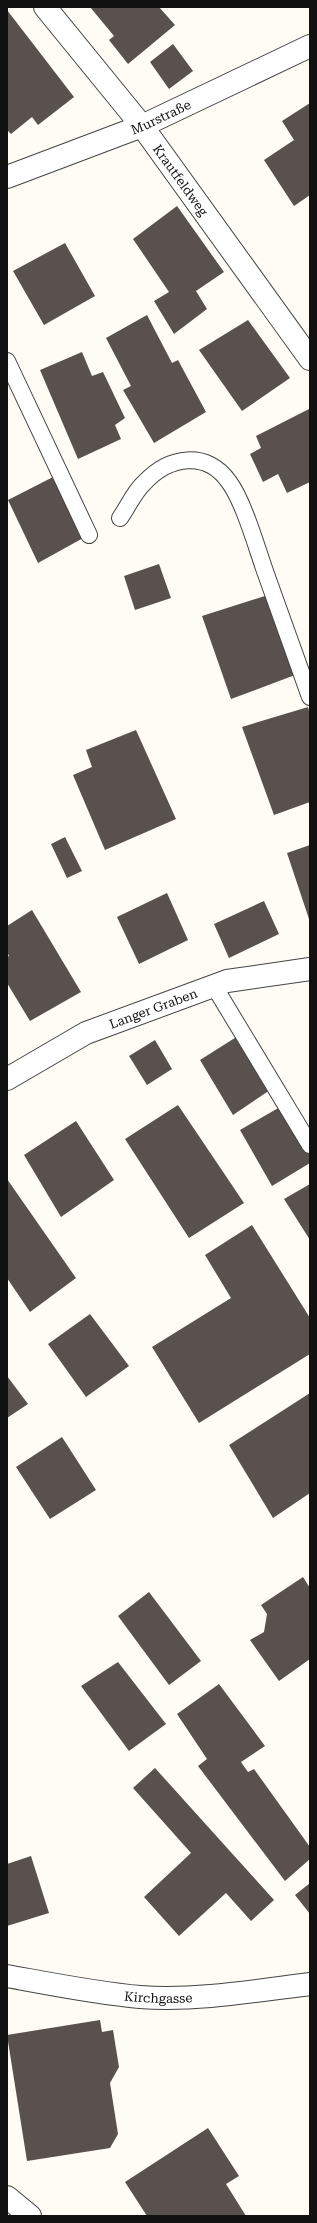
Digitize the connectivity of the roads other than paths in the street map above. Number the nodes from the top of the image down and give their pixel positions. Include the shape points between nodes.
1 (44, 7) edge
2 (310, 46) edge
3 (142, 126) junction
4 (7, 177) edge
5 (310, 359) edge
6 (7, 361) edge
7 (120, 518) dead end
8 (89, 535) dead end
9 (310, 697) edge
10 (310, 970) edge
11 (214, 986) junction
12 (7, 1079) edge
13 (310, 1145) edge
14 (7, 1976) edge
15 (310, 1984) edge
16 (7, 2197) edge
17 (30, 2216) edge

1 - 3 street, Krautfeldweg
2 - 3 street, Murstraße
3 - 4 street, Murstraße
3 - 5 street, Krautfeldweg
6 - 8 lane
7 - 9 lane via 143,483 166,467 191,459 201,460 222,473 230,483 247,521
10 - 11 street, Langer Graben via 230,980
11 - 12 street, Langer Graben via 86,1033
11 - 13 lane
14 - 15 street, Kirchgasse via 92,1992 141,1997 215,1995
16 - 17 street

